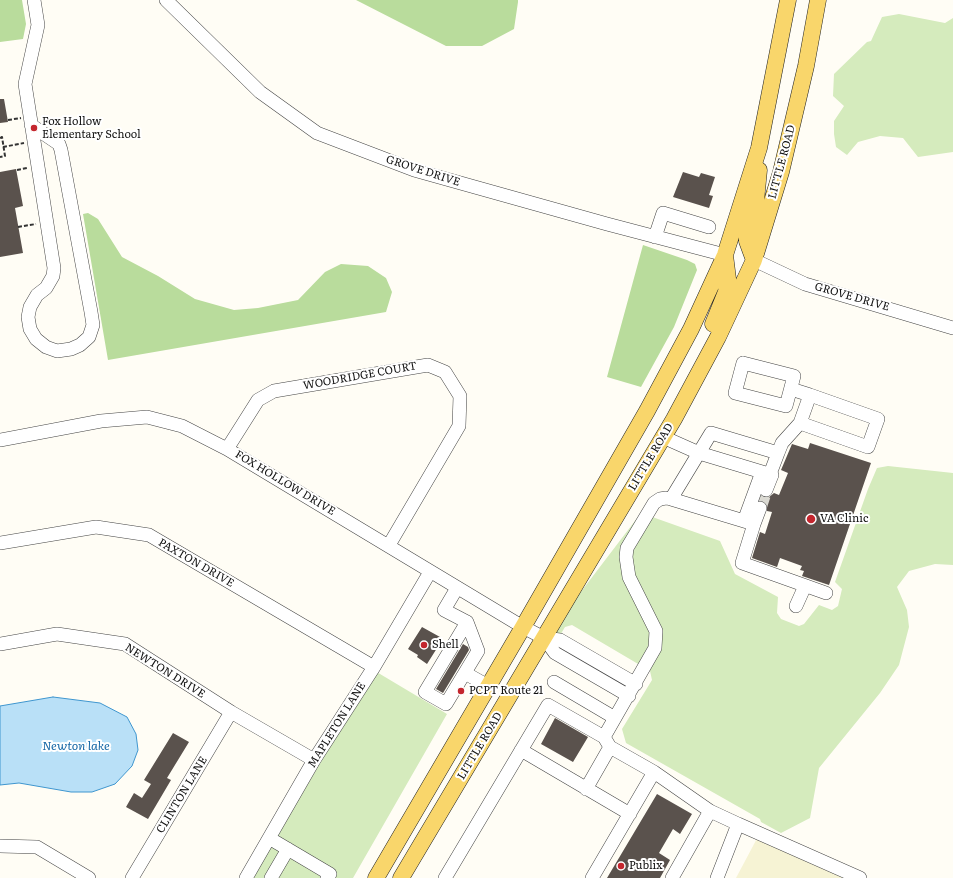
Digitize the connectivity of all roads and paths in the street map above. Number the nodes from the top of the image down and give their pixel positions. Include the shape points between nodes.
1 (34, 0) edge
2 (166, 0) edge
3 (788, 0) edge
4 (818, 0) edge
5 (8, 120) dead end
6 (26, 121) junction
7 (0, 138) edge
8 (26, 143) dead end
9 (3, 147) junction
10 (759, 148) junction
11 (0, 157) edge
12 (30, 168) dead end
13 (17, 170) dead end
14 (40, 223) dead end
15 (18, 227) dead end
16 (709, 227) dead end
17 (655, 237) junction
18 (725, 255) junction
19 (754, 260) junction
20 (953, 328) edge
21 (696, 378) junction
22 (791, 389) junction
23 (810, 395) junction
24 (800, 423) junction
25 (663, 436) junction
26 (0, 440) edge
27 (228, 449) junction
28 (699, 453) junction
29 (778, 453) junction
30 (768, 474) junction
31 (766, 490) tunnel mouth
32 (671, 499) junction
33 (760, 508) tunnel mouth
34 (749, 522) junction
35 (0, 543) edge
36 (389, 545) junction
37 (430, 572) junction
38 (805, 586) junction
39 (457, 588) junction
40 (826, 593) dead end
41 (796, 606) dead end
42 (467, 622) junction
43 (523, 627) junction
44 (544, 638) junction
45 (0, 644) edge
46 (374, 667) junction
47 (465, 673) junction
48 (554, 682) dead end
49 (488, 686) junction
50 (632, 690) junction
51 (231, 712) junction
52 (615, 718) junction
53 (607, 742) junction
54 (521, 750) junction
55 (314, 760) junction
56 (654, 772) junction
57 (586, 789) junction
58 (710, 811) junction
59 (630, 814) junction
60 (738, 824) junction
61 (269, 838) junction
62 (0, 846) edge
63 (288, 849) junction
64 (89, 878) edge
65 (132, 878) edge
66 (246, 878) edge
67 (271, 878) edge
68 (327, 878) edge
69 (376, 878) edge
70 (401, 878) edge
71 (444, 878) edge
72 (592, 878) edge
73 (672, 878) edge
74 (716, 878) edge
75 (860, 878) edge

1 - 6 street via 38,25 24,84
2 - 17 street, GROVE DRIVE via 260,92 317,133 414,170
3 - 10 main road, LITTLE ROAD
4 - 19 main road, LITTLE ROAD via 806,66 781,172
5 - 6 path
6 - 6 street via 54,268 54,276 30,307 30,329 36,339 46,347 57,351 71,349 80,346 94,325 62,150 59,144
7 - 9 path via 2,137
8 - 9 path
9 - 11 path via 5,156
10 - 18 main road, LITTLE ROAD
10 - 19 main road via 758,186 747,241
12 - 13 path
14 - 15 path
16 - 17 street via 663,213
17 - 18 street, GROVE DRIVE
18 - 21 main road via 728,279 726,292 699,357
18 - 43 main road, LITTLE ROAD via 691,329
19 - 20 street, GROVE DRIVE via 805,284
19 - 21 main road, LITTLE ROAD
21 - 25 main road, LITTLE ROAD
22 - 22 street via 794,376 743,363 735,393 786,406
22 - 23 street
23 - 24 street
23 - 24 street via 878,419 868,447
24 - 29 street via 782,443
25 - 28 street
25 - 44 main road, LITTLE ROAD
26 - 27 street, FOX HOLLOW DRIVE via 101,421 147,417 182,426
27 - 36 street, FOX HOLLOW DRIVE
27 - 36 street, WOODRIDGE COURT via 258,400 274,391 428,365 445,372 460,396 459,426
28 - 29 street via 711,433
28 - 30 street
28 - 32 street
29 - 30 street
30 - 31 street
30 - 34 street
32 - 34 street
32 - 50 street via 660,499 654,503 627,548 626,566 629,577 656,632 652,655
33 - 34 street
34 - 38 street via 742,563
35 - 46 street, PAXTON DRIVE via 96,527 149,535
36 - 37 street, FOX HOLLOW DRIVE
37 - 39 street, FOX HOLLOW DRIVE
37 - 46 street, MAPLETON LANE
38 - 40 street
38 - 41 street
39 - 42 street via 444,610
39 - 43 street, FOX HOLLOW DRIVE
42 - 47 street via 478,651
42 - 47 street via 425,692 446,704
43 - 44 street, FOX HOLLOW DRIVE
43 - 49 main road, LITTLE ROAD
44 - 50 street via 556,653
44 - 70 main road, LITTLE ROAD
45 - 51 street, NEWTON DRIVE via 57,634 125,644
46 - 55 street, MAPLETON LANE
47 - 49 street
48 - 52 street
49 - 69 main road, LITTLE ROAD
50 - 52 street
51 - 55 street, NEWTON DRIVE
51 - 65 street, CLINTON LANE
52 - 53 street
53 - 54 street via 548,705
53 - 56 street
53 - 57 street
54 - 57 street
54 - 71 street
55 - 61 street, MAPLETON LANE
56 - 58 street
56 - 59 street
57 - 59 street
58 - 60 street
58 - 73 street
59 - 72 street
60 - 74 street
60 - 75 street
61 - 63 street
61 - 66 street, MAPLETON LANE
62 - 64 street via 36,848
63 - 67 street
63 - 68 street via 330,874

